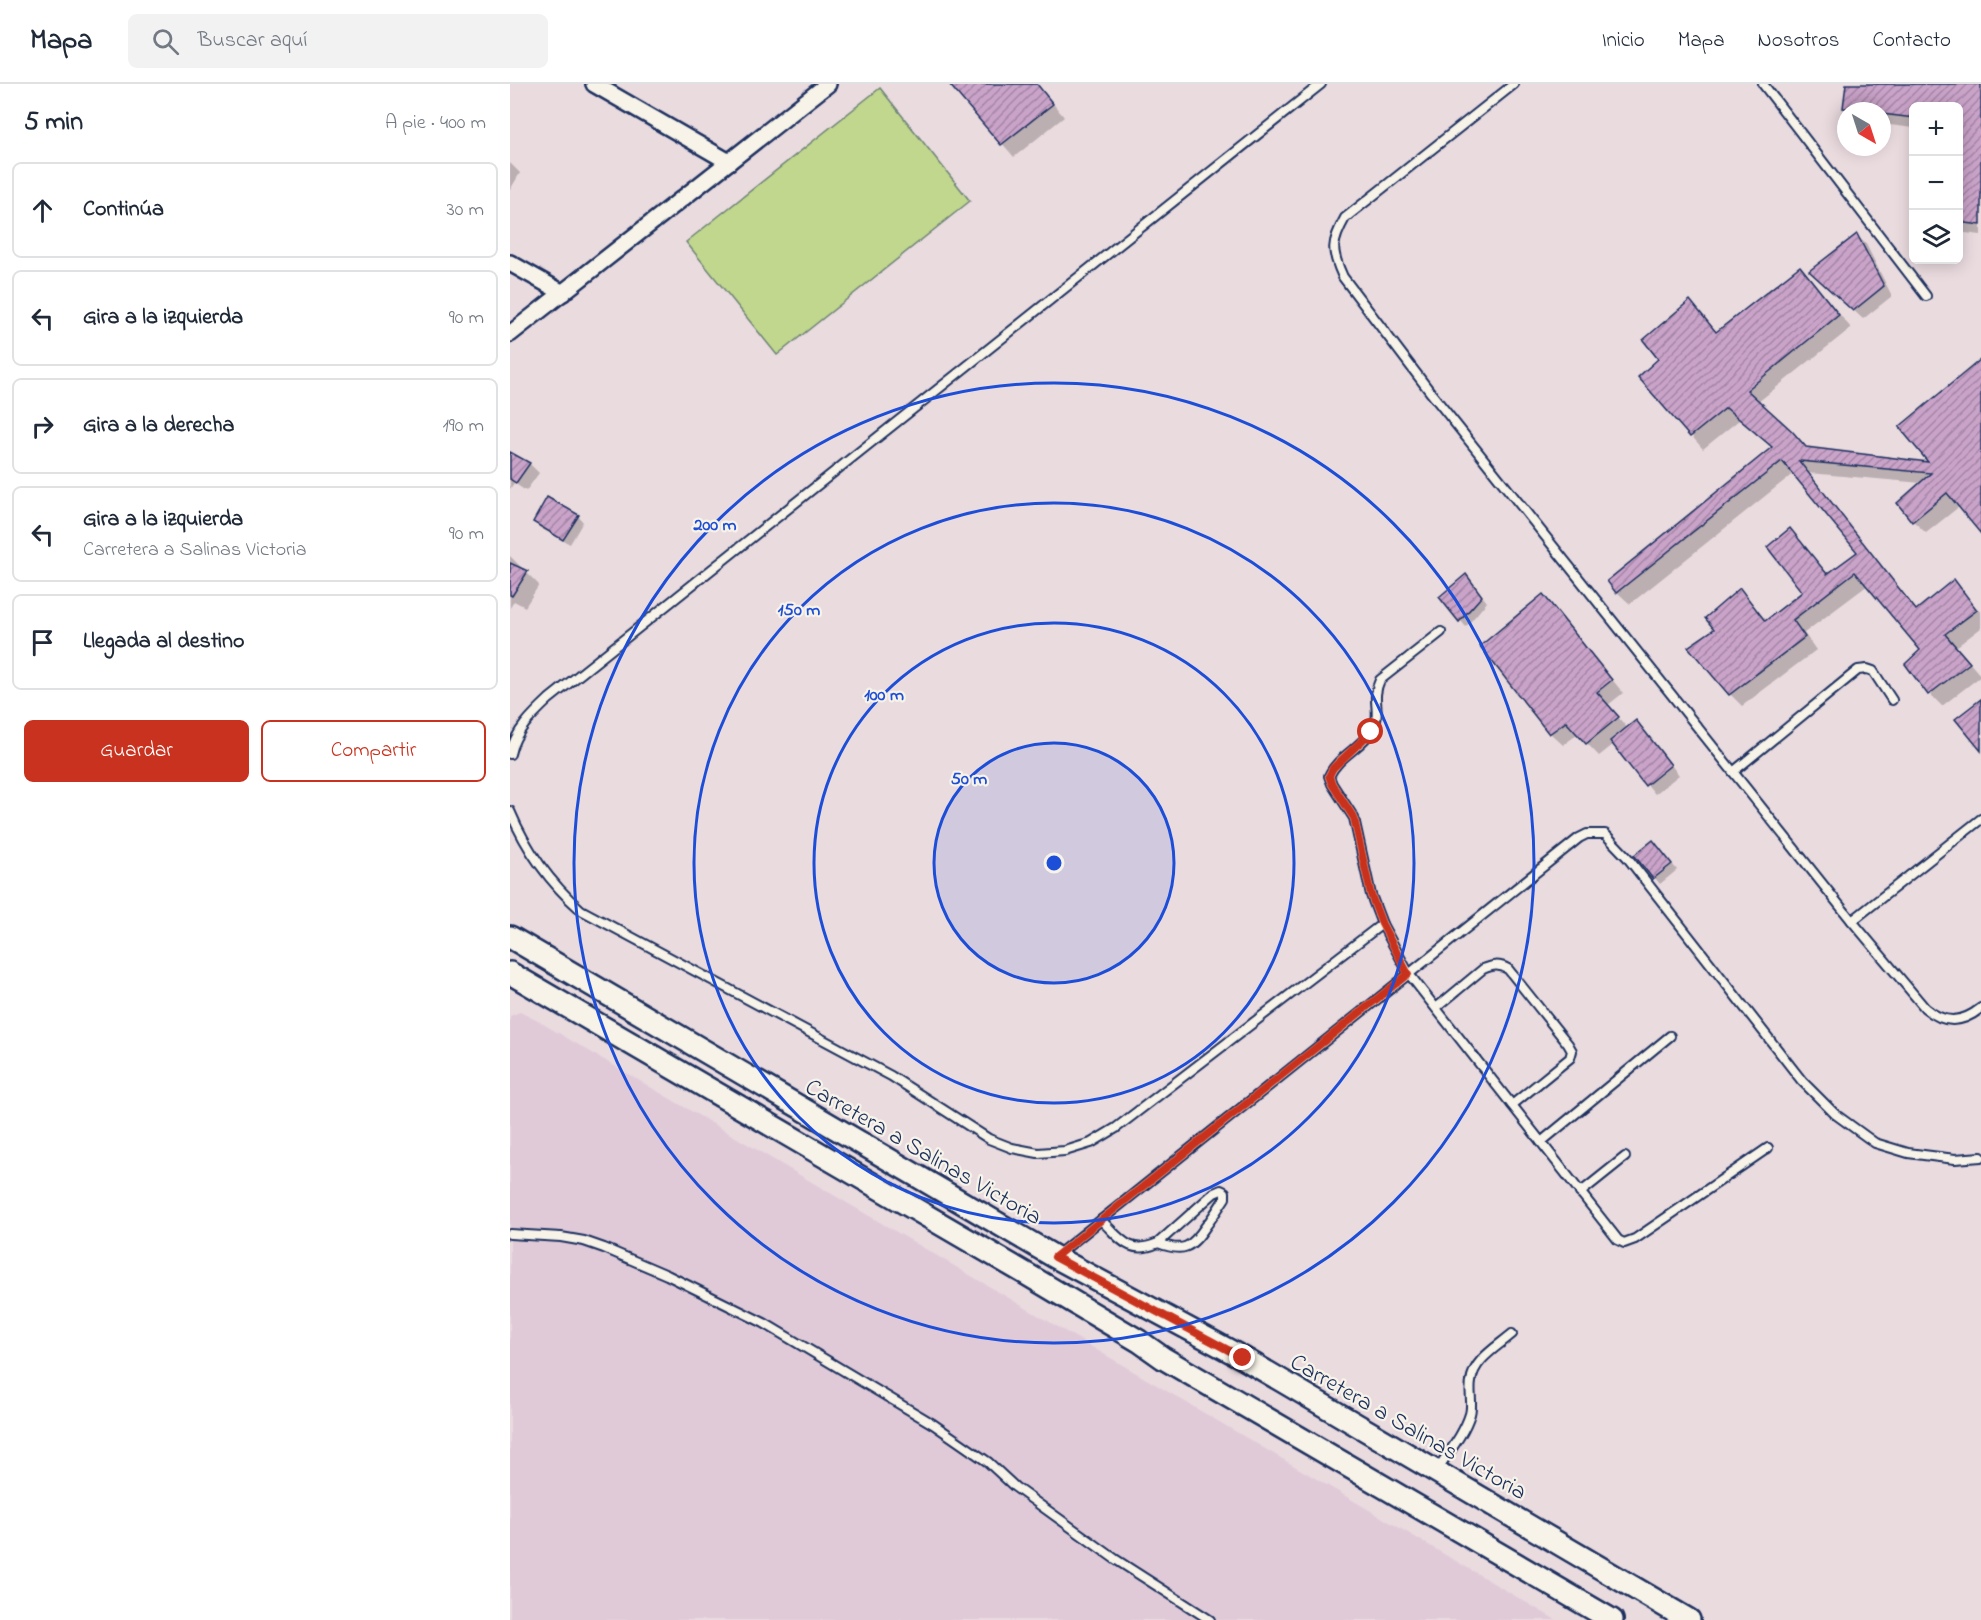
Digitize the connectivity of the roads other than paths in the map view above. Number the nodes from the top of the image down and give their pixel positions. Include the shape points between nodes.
1 (594, 84) edge
2 (828, 84) edge
3 (1321, 84) edge
4 (1514, 84) edge
5 (1763, 84) edge
6 (729, 162) junction
7 (510, 263) edge
8 (563, 293) junction
9 (1926, 296) dead end
10 (510, 334) edge
11 (1441, 632) dead end
12 (1892, 700) dead end
13 (510, 754) edge
14 (1733, 772) junction
15 (510, 811) edge
16 (1981, 819) edge
17 (1852, 921) junction
18 (1382, 924) junction
19 (510, 938) edge
20 (510, 973) edge
21 (1408, 974) junction
22 (1436, 1008) junction
23 (1981, 1008) edge
24 (1670, 1036) dead end
25 (1512, 1106) junction
26 (1541, 1142) junction
27 (1768, 1148) dead end
28 (1981, 1156) edge
29 (1625, 1157) dead end
30 (1580, 1193) junction
31 (1101, 1220) junction
32 (510, 1234) edge
33 (1158, 1243) junction
34 (1055, 1257) junction
35 (1512, 1334) dead end
36 (1436, 1471) junction
37 (1210, 1620) edge
38 (1612, 1620) edge
39 (1689, 1620) edge

1 - 6 street
2 - 6 street
3 - 13 lane via 549,699 528,719
4 - 14 lane via 1345,218 1332,246 1336,262 1343,277 1424,384
5 - 9 lane
6 - 8 street
7 - 8 street
8 - 10 street
11 - 18 lane via 1380,680 1374,691 1377,718 1371,732 1329,776 1354,818 1371,895
12 - 14 lane via 1873,670 1858,670
14 - 17 lane
15 - 18 lane via 530,852 581,910 891,1076 989,1139 1038,1153 1065,1151 1091,1143 1116,1128
16 - 17 lane
17 - 23 lane via 1935,1016 1947,1021 1962,1019
18 - 21 lane
19 - 34 main road, Carretera a Salinas Victoria
20 - 38 main road
21 - 22 lane
21 - 28 lane via 1579,838 1600,833 1627,857 1802,1081 1835,1114 1875,1143 1908,1153 1956,1159
21 - 31 lane
22 - 25 lane
22 - 25 lane via 1484,969 1502,965 1568,1044 1570,1058
24 - 26 lane
25 - 26 lane
26 - 30 lane
27 - 30 lane via 1627,1243 1618,1240
29 - 30 lane
31 - 33 lane via 1127,1245 1138,1249
31 - 34 lane
32 - 37 lane via 561,1237 604,1248 764,1323 933,1424 1115,1558
33 - 33 lane via 1214,1192 1225,1192 1225,1198 1195,1242 1181,1248
34 - 36 main road, Carretera a Salinas Victoria via 1243,1358
35 - 36 lane via 1472,1373 1471,1412
36 - 39 main road, Carretera a Salinas Victoria

